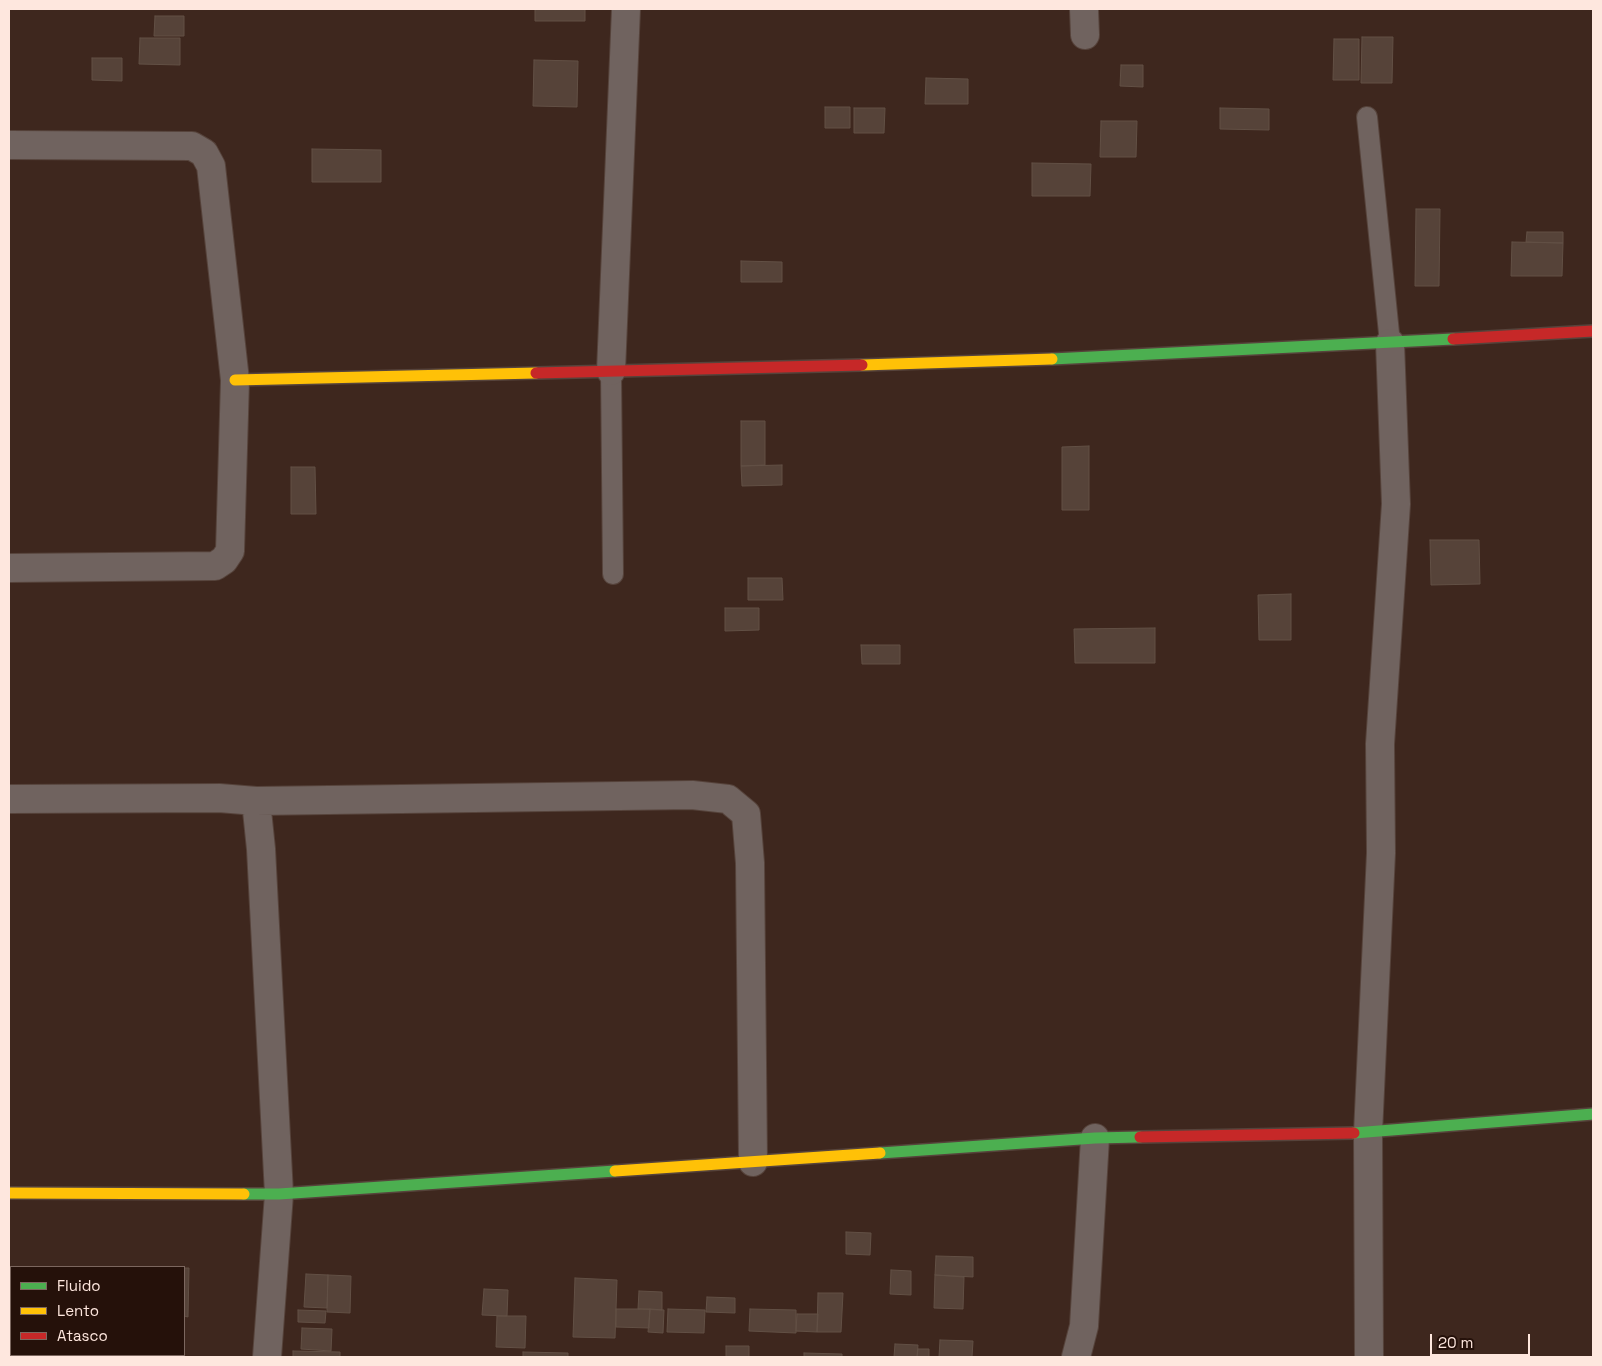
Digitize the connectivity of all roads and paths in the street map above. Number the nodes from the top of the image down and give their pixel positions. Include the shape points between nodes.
1 (626, 9) edge
2 (1367, 117) dead end
3 (9, 145) edge
4 (1593, 331) edge
5 (1390, 343) junction
6 (612, 370) junction
7 (235, 380) junction
8 (9, 568) edge
9 (613, 574) dead end
10 (9, 799) edge
11 (256, 801) junction
12 (1593, 1114) edge
13 (1368, 1133) junction
14 (1095, 1138) junction
15 (753, 1162) junction
16 (9, 1193) edge
17 (279, 1194) junction
18 (267, 1357) edge
19 (1076, 1357) edge
20 (1369, 1357) edge

1 - 6 street
2 - 5 lane
3 - 7 street via 192,146 204,154 211,166
4 - 5 street
5 - 6 street via 965,363
5 - 13 street via 1396,504 1380,744 1381,853
6 - 7 street
6 - 9 lane
7 - 8 street via 230,551 224,560 215,566
10 - 11 street via 220,798
11 - 15 street via 692,795 728,799 746,814 750,863
11 - 17 street
12 - 13 street
13 - 14 street
13 - 20 street
14 - 15 street
14 - 19 street via 1084,1326
15 - 17 street
16 - 17 street
17 - 18 street

